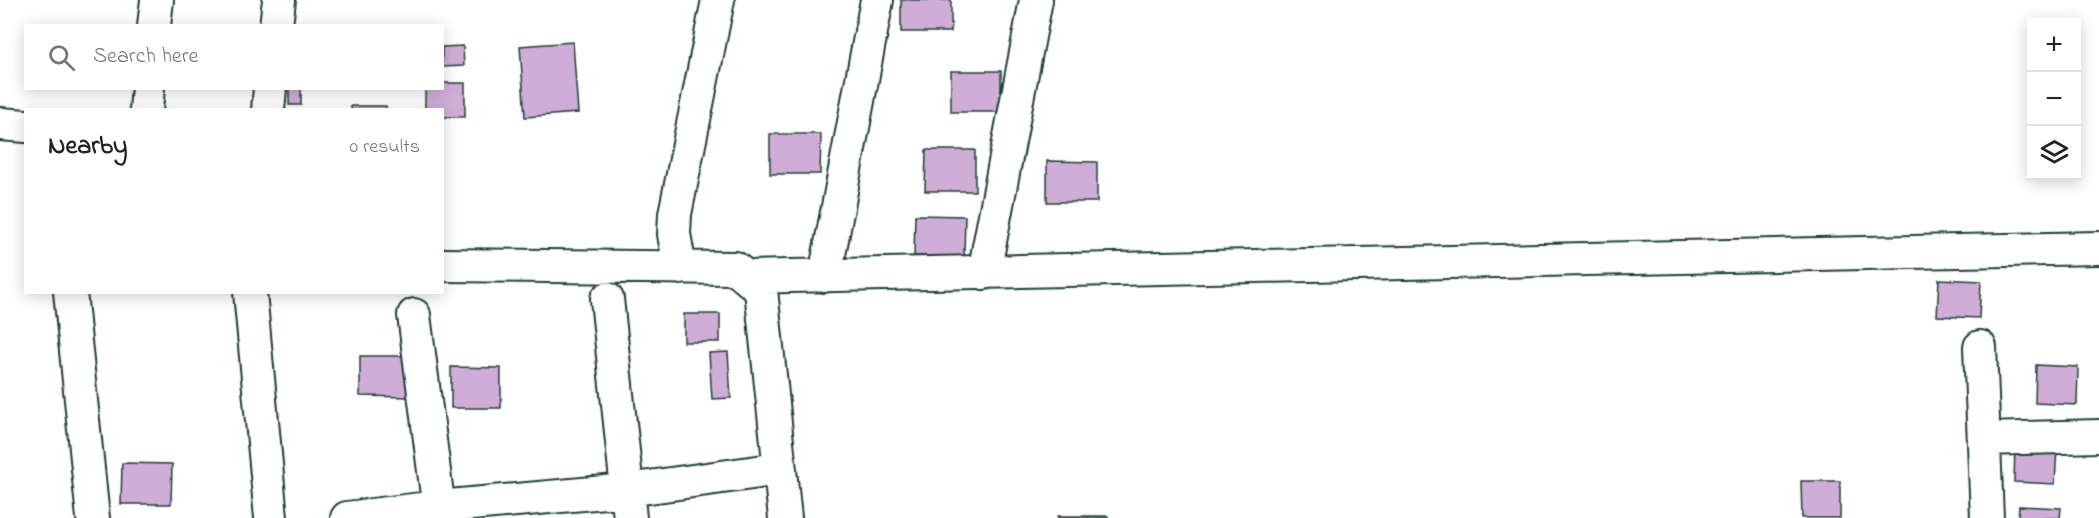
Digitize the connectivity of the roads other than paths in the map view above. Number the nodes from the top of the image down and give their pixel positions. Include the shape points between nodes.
1 (157, 0) edge
2 (279, 0) edge
3 (718, 0) edge
4 (877, 0) edge
5 (1036, 0) edge
6 (154, 24) edge
7 (276, 24) edge
8 (148, 90) edge
9 (270, 90) edge
10 (146, 108) edge
11 (268, 108) edge
12 (0, 124) edge
13 (24, 126) edge
14 (2099, 248) edge
15 (444, 266) edge
16 (680, 268) junction
17 (984, 273) junction
18 (825, 276) junction
19 (747, 278) junction
20 (70, 294) edge
21 (250, 294) edge
22 (607, 299) dead end
23 (414, 315) dead end
24 (1980, 347) dead end
25 (2099, 436) edge
26 (1984, 439) junction
27 (780, 469) junction
28 (629, 504) edge
29 (439, 512) edge
30 (93, 518) edge
31 (271, 518) edge
32 (347, 518) edge
33 (785, 518) edge
34 (1988, 518) edge

1 - 6 street
2 - 7 street
3 - 16 street via 675,214
4 - 18 street
5 - 17 street
8 - 10 street
9 - 11 street
12 - 13 street
14 - 17 street
15 - 16 street
16 - 19 street via 735,268
17 - 18 street
18 - 19 street
19 - 27 street via 761,290
20 - 30 street
21 - 31 street
22 - 28 street
23 - 29 street
24 - 26 street
25 - 26 street
26 - 34 street
27 - 28 street
27 - 33 street
28 - 29 street
29 - 32 street

